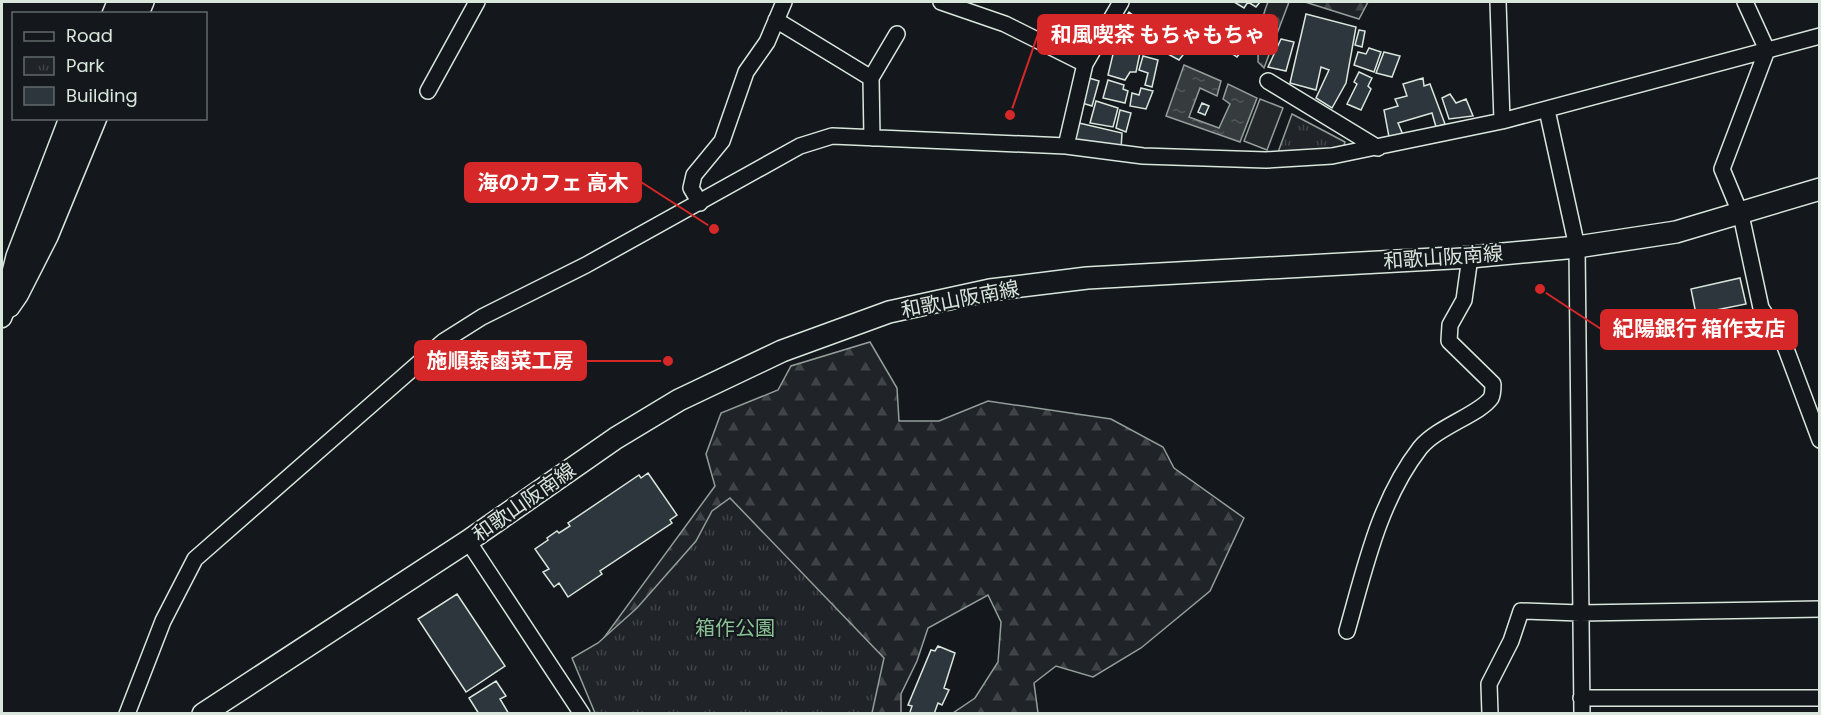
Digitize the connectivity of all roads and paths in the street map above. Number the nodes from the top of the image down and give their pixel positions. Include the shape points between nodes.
1 (477, 2) edge
2 (784, 2) edge
3 (942, 2) edge
4 (1121, 2) edge
5 (1498, 2) edge
6 (1745, 2) edge
7 (776, 20) junction
8 (897, 34) dead end
9 (1820, 36) edge
10 (1767, 51) junction
11 (1085, 64) junction
12 (871, 78) junction
13 (1268, 81) dead end
14 (428, 92) dead end
15 (1547, 110) junction
16 (65, 120) edge
17 (82, 120) edge
18 (98, 120) edge
19 (1502, 121) junction
20 (872, 138) junction
21 (1066, 146) junction
22 (1378, 148) junction
23 (1820, 189) edge
24 (700, 203) junction
25 (1741, 214) junction
26 (1577, 247) junction
27 (1470, 257) junction
28 (2, 304) edge
29 (2, 319) edge
30 (1820, 440) edge
31 (468, 541) junction
32 (1820, 609) edge
33 (1580, 613) junction
34 (1347, 631) dead end
35 (1581, 698) junction
36 (1820, 698) edge
37 (127, 714) edge
38 (203, 714) edge
39 (582, 714) edge
40 (1490, 714) edge
41 (1582, 714) edge

1 - 14 street
2 - 7 street
3 - 11 street via 1005,24
4 - 11 street
5 - 19 street
6 - 10 street
7 - 12 street
7 - 24 street via 767,42 746,72 722,141 694,175 691,188
8 - 12 street
9 - 10 street
10 - 15 street
10 - 25 street via 1722,169
11 - 21 street
12 - 20 street
13 - 22 street
15 - 19 street
15 - 26 street
16 - 28 street via 14,256
17 - 29 street
18 - 29 street via 50,237 20,296
19 - 22 street
20 - 21 street
20 - 24 street via 832,136 800,146
21 - 22 street via 1143,156 1266,160 1332,156
23 - 25 main road, 和歌山阪南線
24 - 37 street via 482,317 444,341 236,521 195,559 164,621
25 - 26 main road, 和歌山阪南線 via 1676,232
25 - 30 street via 1761,308 1783,341
26 - 27 main road, 和歌山阪南線
26 - 33 street
27 - 31 main road, 和歌山阪南線 via 1087,278 990,290 889,312 782,351 679,400 616,438
27 - 34 street via 1464,300 1450,325 1449,341 1493,384 1492,397 1440,430 1422,445 1404,469 1374,535
31 - 38 main road, 和歌山阪南線
31 - 39 street
32 - 33 street
33 - 35 street
33 - 40 street via 1521,611 1489,684
35 - 36 street
35 - 41 street

